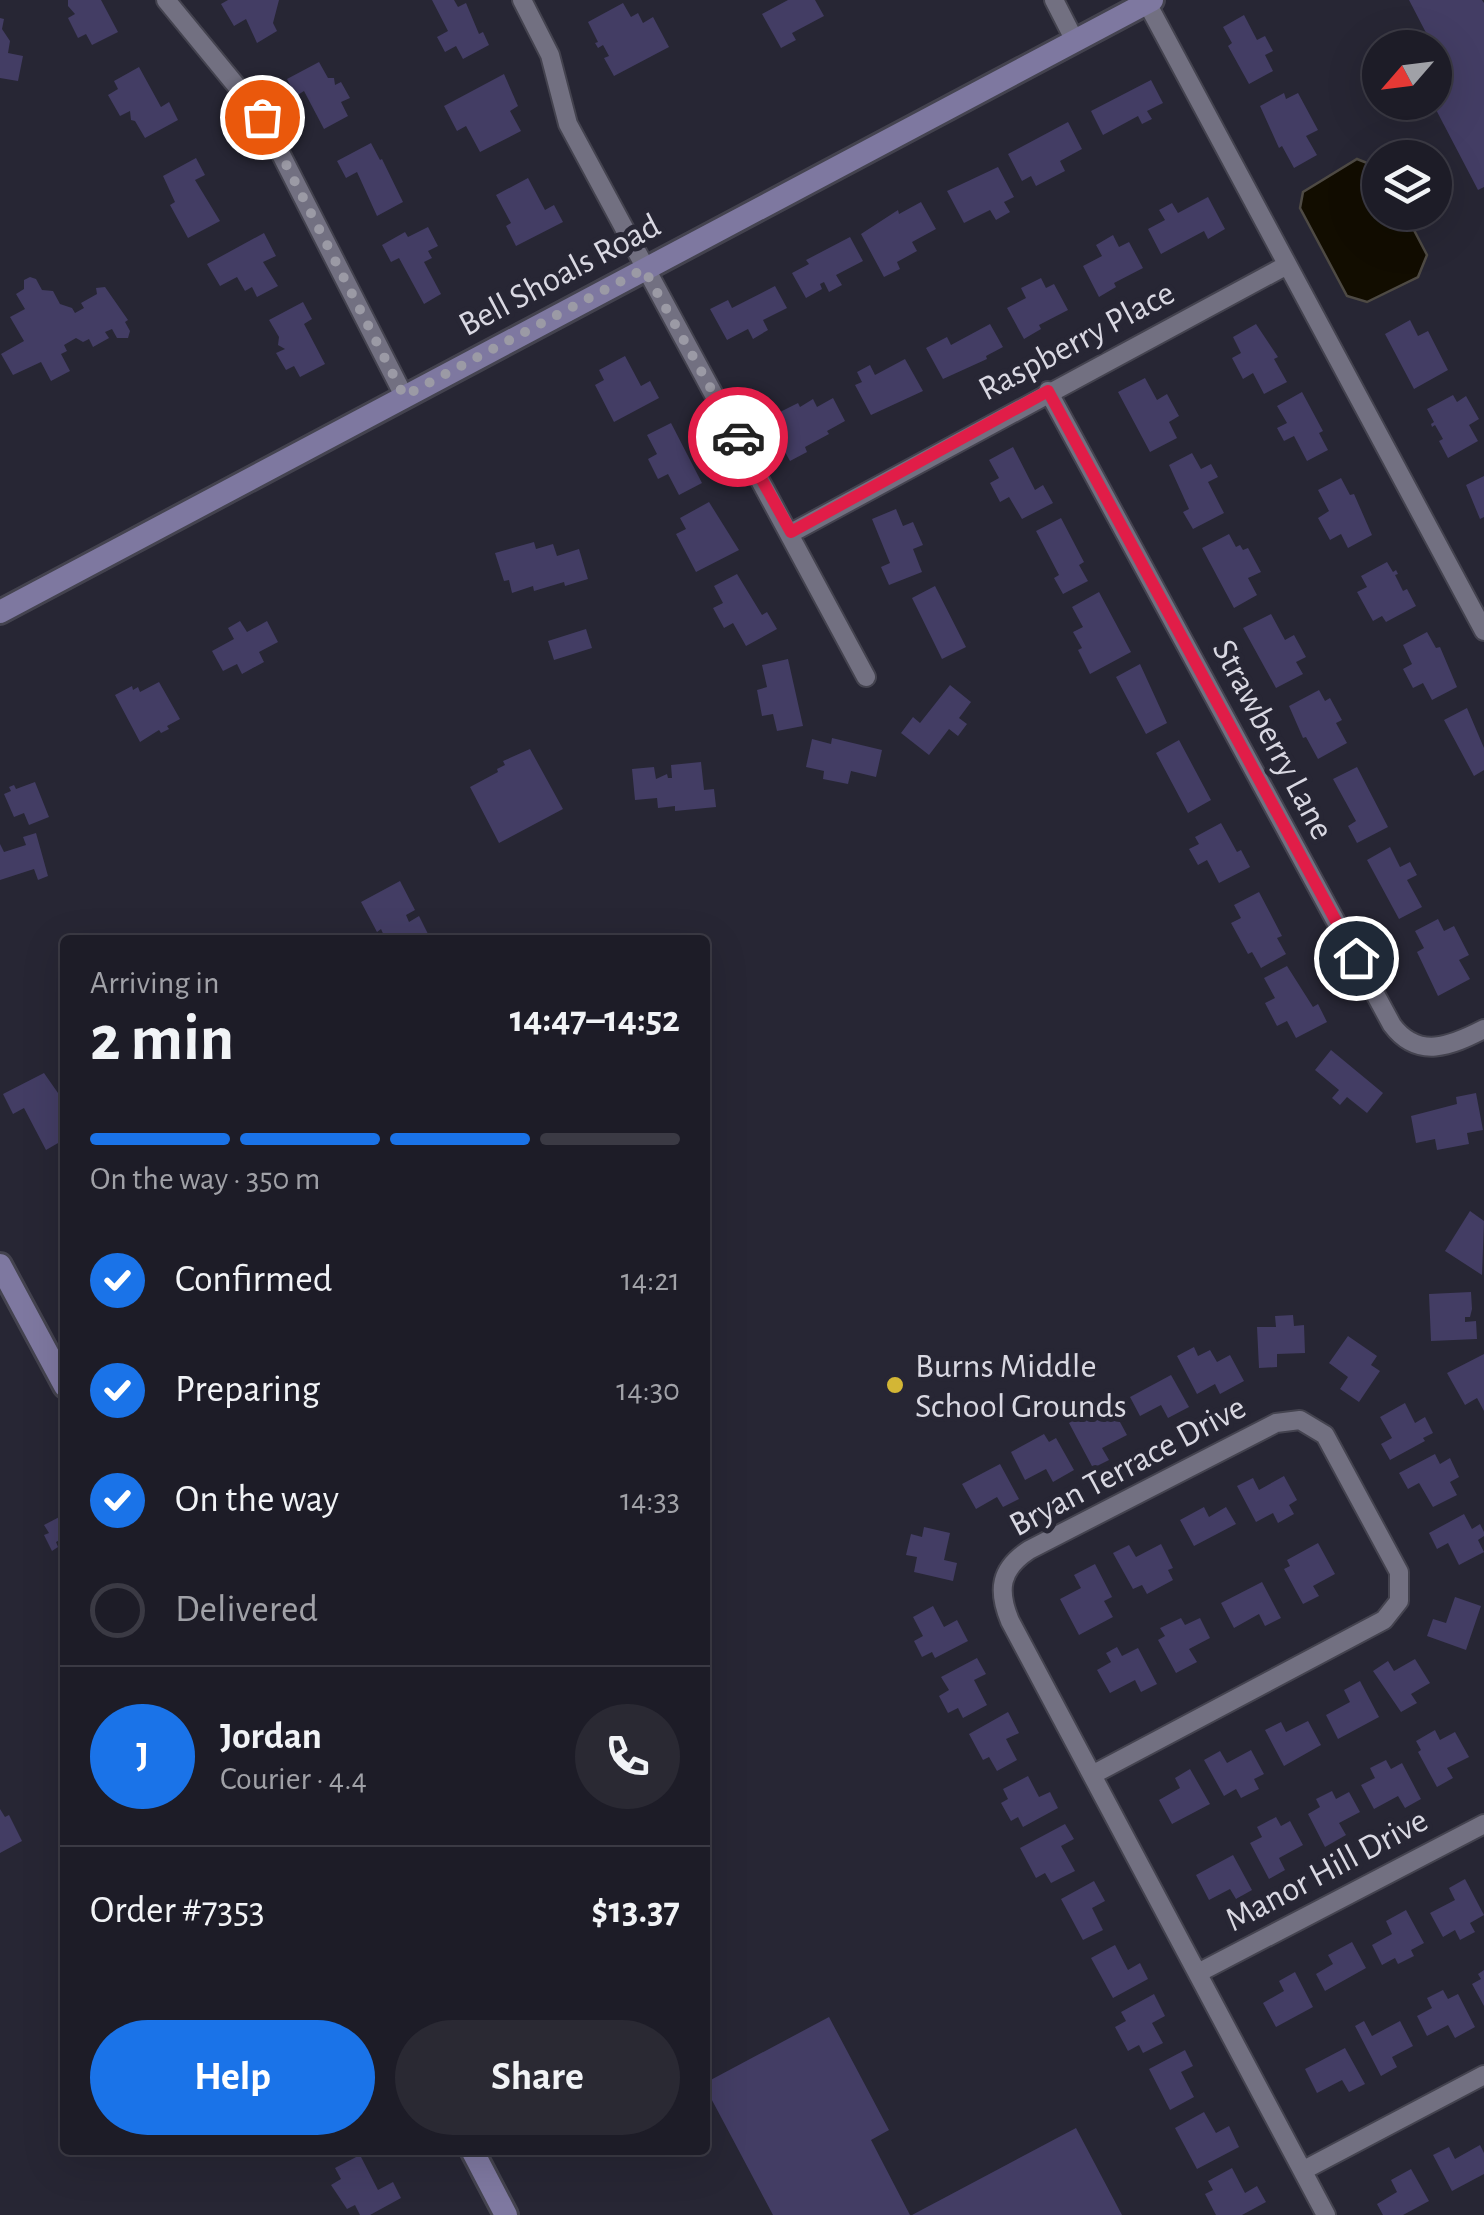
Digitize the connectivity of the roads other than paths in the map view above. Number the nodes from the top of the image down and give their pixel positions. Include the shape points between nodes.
1 (166, 0) edge
2 (522, 0) edge
3 (1054, 0) edge
4 (1150, 1) edge
5 (1075, 41) junction
6 (1287, 264) junction
7 (644, 269) junction
8 (1048, 391) junction
9 (404, 396) junction
10 (791, 532) junction
11 (0, 612) edge
12 (1484, 631) edge
13 (866, 677) dead end
14 (1484, 1028) edge
15 (0, 1266) edge
16 (60, 1377) edge
17 (1092, 1774) junction
18 (1484, 1824) edge
19 (1198, 1973) junction
20 (1484, 2075) edge
21 (475, 2155) edge
22 (1304, 2170) junction
23 (506, 2215) edge
24 (1326, 2215) edge

1 - 9 street via 262,117
2 - 7 street via 550,55 568,124
3 - 5 street
4 - 5 main road, Bell Shoals Road
4 - 6 street
5 - 7 main road, Bell Shoals Road
6 - 8 street, Raspberry Place
6 - 12 street
7 - 9 main road, Bell Shoals Road
7 - 10 street
8 - 10 street, Raspberry Place
8 - 14 street, Strawberry Lane via 1392,1025 1407,1042 1428,1049
9 - 11 main road, Bell Shoals Road
10 - 13 street
15 - 16 main road
17 - 17 street, Bryan Terrace Drive via 1010,1621 1001,1593 1007,1569 1029,1550 1276,1423 1300,1420 1325,1434 1399,1572 1399,1601 1384,1620
17 - 19 street, Bryan Terrace Drive
18 - 19 street, Manor Hill Drive
19 - 22 street, Bryan Terrace Drive
20 - 22 street
21 - 23 main road
22 - 24 street, Bryan Terrace Drive

